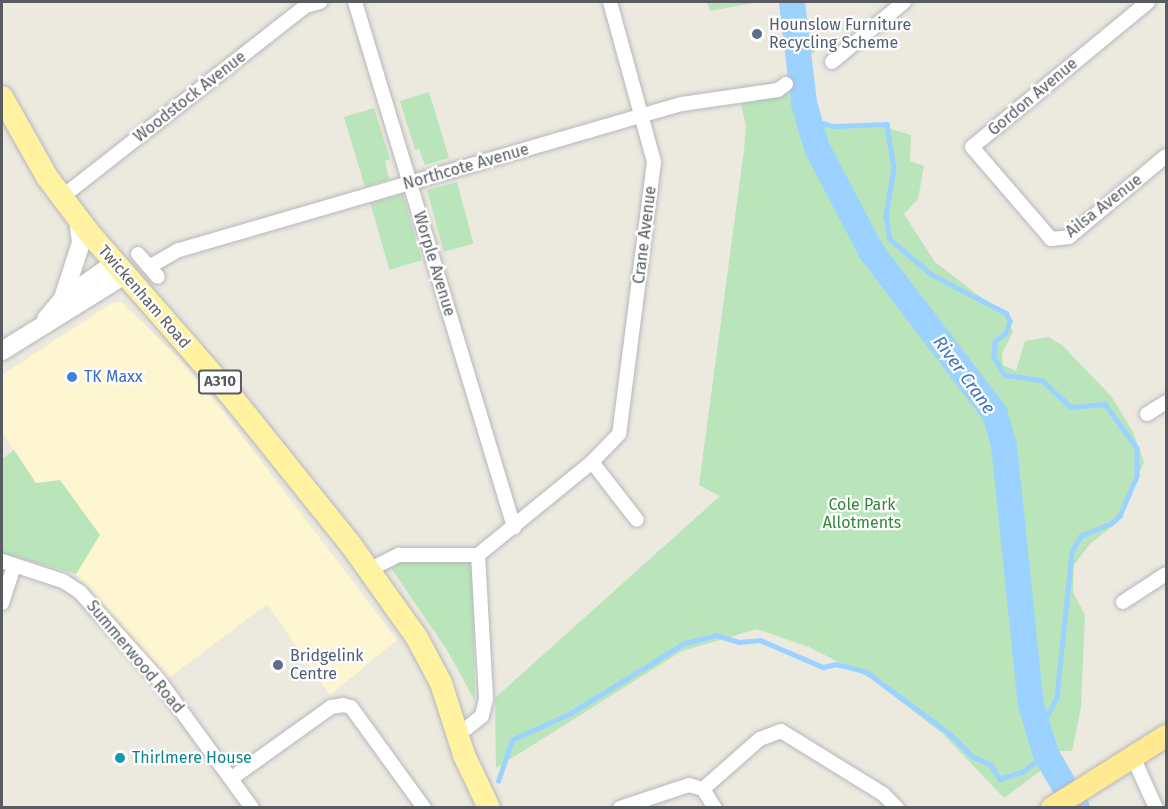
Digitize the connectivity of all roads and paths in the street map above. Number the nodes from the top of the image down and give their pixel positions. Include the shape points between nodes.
1 (320, 2) edge
2 (355, 2) edge
3 (610, 2) edge
4 (904, 2) edge
5 (1148, 2) edge
6 (832, 62) dead end
7 (786, 84) dead end
8 (2, 97) edge
9 (643, 115) junction
10 (1167, 156) edge
11 (409, 183) junction
12 (62, 197) junction
13 (1017, 201) joint
14 (78, 218) junction
15 (138, 254) dead end
16 (118, 270) junction
17 (62, 300) junction
18 (43, 322) junction
19 (2, 351) edge
20 (1167, 402) edge
21 (1147, 414) dead end
22 (592, 462) junction
23 (637, 520) dead end
24 (514, 527) junction
25 (478, 555) junction
26 (8, 564) edge
27 (369, 570) junction
28 (1167, 574) edge
29 (1123, 602) dead end
30 (2, 603) edge
31 (441, 683) junction
32 (467, 728) junction
33 (1167, 736) edge
34 (1133, 757) junction
35 (232, 778) junction
36 (703, 789) junction
37 (1057, 805) edge
38 (252, 807) edge
39 (424, 807) edge
40 (489, 807) edge
41 (494, 807) edge
42 (620, 807) edge
43 (715, 807) edge
44 (897, 807) edge
45 (1156, 807) edge

1 - 12 street, Woodstock Avenue via 306,6
2 - 11 street, Worple Avenue
3 - 9 street, Crane Avenue
4 - 6 street
5 - 13 street, Gordon Avenue via 972,147
7 - 9 street, Northcote Avenue via 778,90 682,104
8 - 12 main road, Twickenham Road / A310
9 - 11 street, Northcote Avenue
9 - 22 street, Crane Avenue via 654,162 619,434
10 - 13 street, Ailsa Avenue via 1069,237 1050,239
11 - 15 street, Northcote Avenue via 179,250 154,272
11 - 24 street, Worple Avenue
12 - 14 main road, Twickenham Road / A310
14 - 16 main road, Twickenham Road / A310
14 - 17 street via 81,243
16 - 17 street
16 - 18 street via 77,307
16 - 27 main road, Twickenham Road / A310 via 232,397
17 - 18 street
18 - 19 street
20 - 21 street
22 - 23 street
22 - 24 street, Crane Avenue
24 - 25 street, Crane Avenue
25 - 27 street via 407,554 391,557
25 - 32 street via 486,698 482,716
26 - 30 street, Summerwood Road
26 - 35 street, Summerwood Road via 63,581 80,592 158,679
27 - 31 main road, Twickenham Road / A310 via 417,638
28 - 29 street
31 - 32 main road, Twickenham Road / A310 via 453,695
31 - 40 main road, Twickenham Road / A310 via 464,755
32 - 41 main road, Twickenham Road / A310
33 - 34 highway
34 - 37 highway
34 - 45 street
35 - 38 street, Summerwood Road
35 - 39 street via 331,707 343,705 351,707
36 - 42 street via 676,787
36 - 43 street
36 - 44 street via 760,739 781,731

